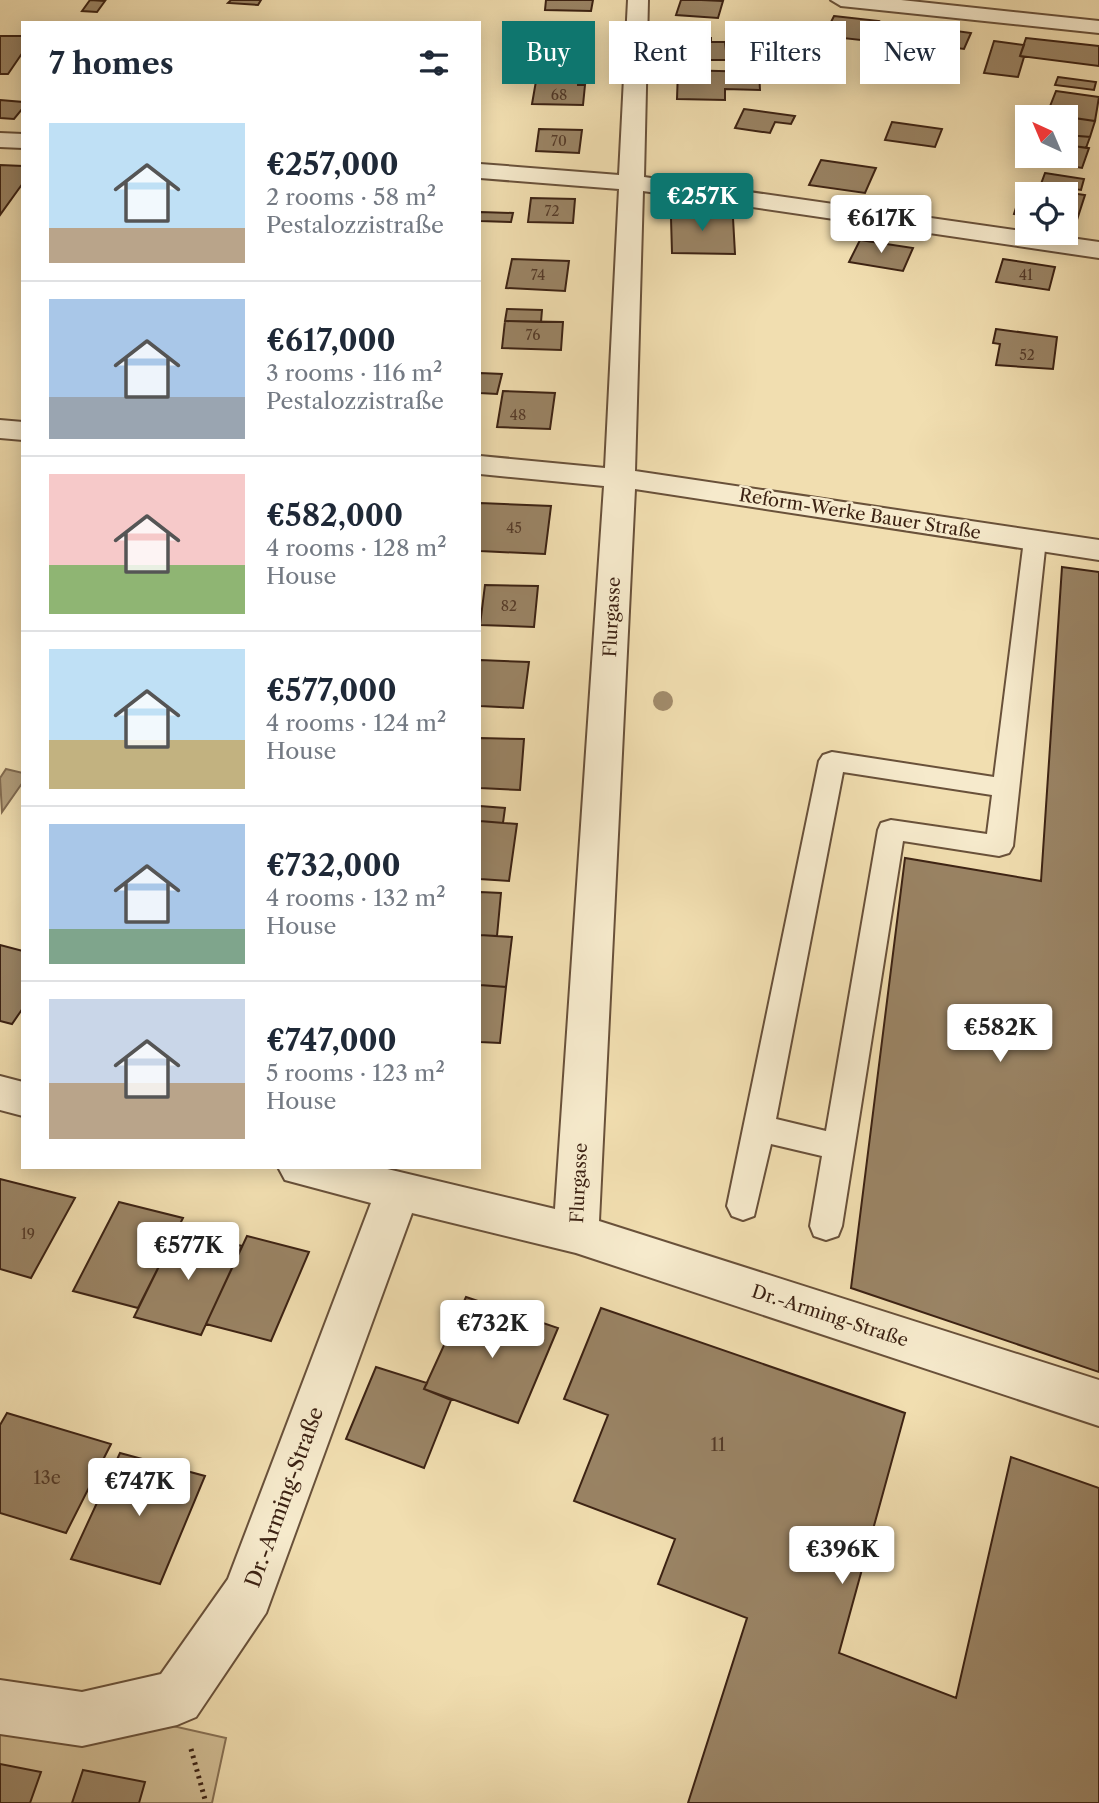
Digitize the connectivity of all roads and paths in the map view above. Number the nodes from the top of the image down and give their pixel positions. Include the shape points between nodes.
1 (638, 0) edge
2 (842, 0) edge
3 (1099, 27) edge
4 (0, 140) edge
5 (21, 141) edge
6 (481, 171) edge
7 (632, 183) junction
8 (1099, 250) edge
9 (0, 429) edge
10 (21, 431) edge
11 (481, 465) edge
12 (620, 479) junction
13 (1035, 540) junction
14 (1099, 550) edge
15 (1007, 788) junction
16 (0, 1093) edge
17 (21, 1098) edge
18 (759, 1128) junction
19 (839, 1147) junction
20 (308, 1169) edge
21 (397, 1191) junction
22 (743, 1206) dead end
23 (826, 1226) dead end
24 (576, 1233) junction
25 (1099, 1403) edge
26 (0, 1707) edge

1 - 7 street, Flurgasse
2 - 3 street
4 - 5 street
6 - 7 street
7 - 8 street
7 - 12 street, Flurgasse
9 - 10 street
11 - 12 street, Reform-Werke Bauer Straße
12 - 13 street, Reform-Werke Bauer Straße
12 - 24 street, Flurgasse
13 - 14 street, Reform-Werke Bauer Straße
13 - 15 lane
15 - 18 lane via 832,761
15 - 19 lane via 999,846 891,830
16 - 17 street
18 - 19 lane
18 - 22 lane
19 - 23 lane
20 - 21 street, Dr.-Arming-Straße
21 - 24 street, Dr.-Arming-Straße
21 - 26 street, Dr.-Arming-Straße via 248,1595 177,1698 82,1719
24 - 25 street, Dr.-Arming-Straße

